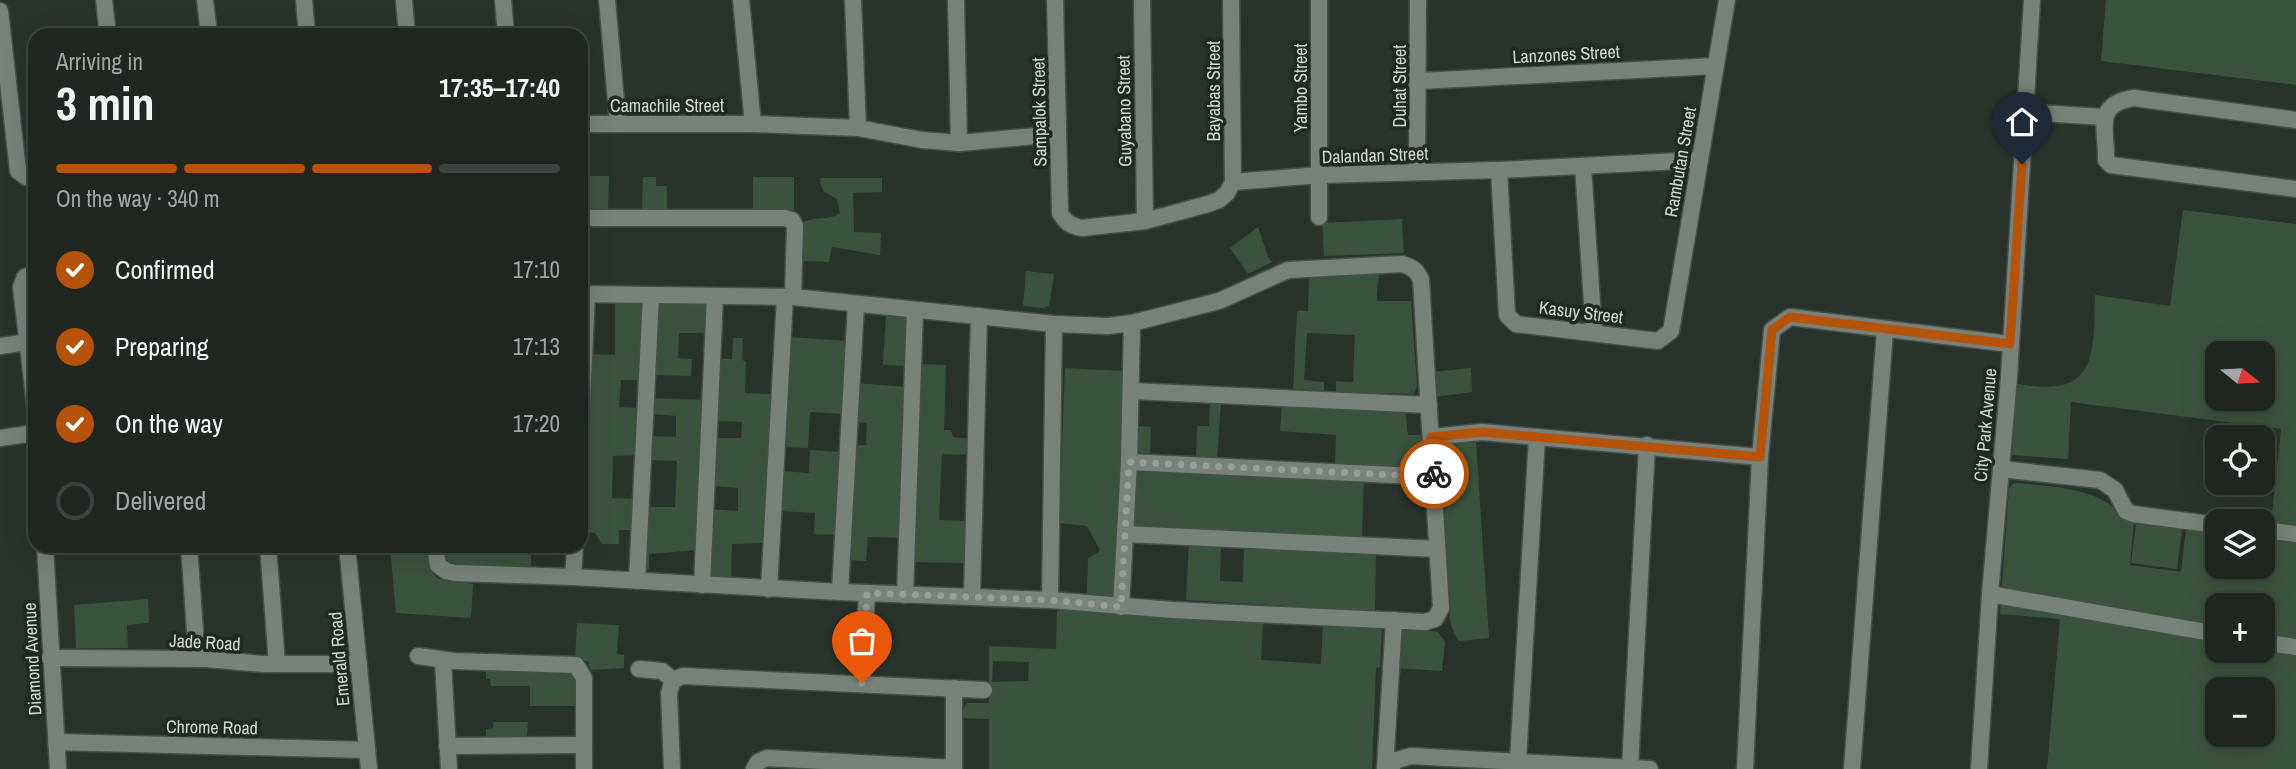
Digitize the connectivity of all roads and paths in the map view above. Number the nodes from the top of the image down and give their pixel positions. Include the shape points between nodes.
1 (104, 0) edge
2 (205, 0) edge
3 (304, 0) edge
4 (404, 0) edge
5 (503, 0) edge
6 (607, 0) edge
7 (741, 0) edge
8 (853, 0) edge
9 (956, 0) edge
10 (1055, 0) edge
11 (1142, 0) edge
12 (1231, 0) edge
13 (1319, 0) edge
14 (1418, 0) edge
15 (1727, 0) edge
16 (2032, 0) edge
17 (0, 11) edge
18 (106, 28) edge
19 (208, 28) edge
20 (306, 28) edge
21 (406, 28) edge
22 (505, 28) edge
23 (1716, 66) junction
24 (1419, 81) junction
25 (2025, 112) junction
26 (2104, 117) junction
27 (2296, 120) edge
28 (588, 124) edge
29 (618, 124) junction
30 (753, 124) junction
31 (858, 128) junction
32 (1058, 134) junction
33 (959, 143) junction
34 (1700, 160) junction
35 (1583, 166) junction
36 (1499, 170) junction
37 (1417, 172) junction
38 (1320, 175) junction
39 (28, 177) edge
40 (1233, 182) junction
41 (2296, 189) edge
42 (1319, 217) dead end
43 (588, 218) edge
44 (1145, 221) junction
45 (28, 276) edge
46 (588, 294) edge
47 (650, 296) junction
48 (715, 296) junction
49 (789, 297) junction
50 (856, 304) junction
51 (915, 310) junction
52 (979, 316) junction
53 (1132, 323) junction
54 (1054, 324) junction
55 (28, 326) edge
56 (1885, 330) junction
57 (1671, 331) joint
58 (1594, 333) junction
59 (28, 342) edge
60 (2010, 344) junction
61 (0, 346) edge
62 (1132, 391) junction
63 (1429, 405) junction
64 (28, 434) edge
65 (1431, 437) junction
66 (1537, 437) junction
67 (0, 438) edge
68 (1647, 445) junction
69 (1760, 457) junction
70 (1129, 462) junction
71 (2001, 469) junction
72 (1434, 477) junction
73 (2205, 523) edge
74 (2275, 531) edge
75 (1125, 534) junction
76 (2296, 534) edge
77 (1437, 549) junction
78 (45, 553) edge
79 (189, 553) edge
80 (269, 553) edge
81 (349, 553) edge
82 (436, 553) edge
83 (575, 553) edge
84 (573, 577) junction
85 (637, 581) junction
86 (702, 585) junction
87 (769, 589) junction
88 (840, 592) junction
89 (867, 593) junction
90 (1990, 594) junction
91 (905, 595) junction
92 (972, 597) junction
93 (1050, 600) junction
94 (1121, 607) junction
95 (1394, 620) junction
96 (2205, 632) edge
97 (2275, 644) edge
98 (2296, 647) edge
99 (418, 656) dead end
100 (50, 658) junction
101 (197, 659) junction
102 (443, 661) junction
103 (277, 664) junction
104 (359, 664) junction
105 (639, 669) dead end
106 (673, 680) junction
107 (862, 683) junction
108 (954, 688) junction
109 (984, 690) dead end
110 (56, 742) junction
111 (584, 745) junction
112 (447, 746) junction
113 (367, 750) junction
114 (1518, 761) junction
115 (824, 764) edge
116 (954, 768) edge
117 (1630, 768) edge
118 (58, 769) edge
119 (369, 769) edge
120 (449, 769) edge
121 (584, 769) edge
122 (672, 769) edge
123 (754, 769) edge
124 (1387, 769) edge
125 (1650, 769) edge
126 (1745, 769) edge
127 (1852, 769) edge
128 (1979, 769) edge

1 - 18 street
2 - 19 street
3 - 20 street
4 - 21 street
5 - 22 street
6 - 29 street
7 - 30 street
8 - 31 street
9 - 33 street
10 - 32 street, Sampalok Street
11 - 44 street, Guyabano Street
12 - 40 street, Bayabas Street
13 - 38 street, Yambo Street
14 - 24 street, Duhat Street
15 - 23 street, Rambutan Street
16 - 25 street, City Park Avenue
17 - 39 street via 18,171
23 - 24 street, Lanzones Street
23 - 34 street, Rambutan Street
24 - 37 street, Duhat Street
25 - 26 street
25 - 60 street, City Park Avenue
26 - 27 street via 2115,103 2134,98
26 - 41 street via 2106,160 2111,166
28 - 29 street, Camachile Street
29 - 30 street, Camachile Street
30 - 31 street, Camachile Street
31 - 33 street, Camachile Street
32 - 33 street, Camachile Street
32 - 44 street, Sampalok Street via 1060,213 1066,222 1082,228
34 - 35 street, Dalandan Street
34 - 57 street, Rambutan Street
35 - 36 street, Dalandan Street
35 - 58 street
36 - 37 street, Dalandan Street
36 - 58 street, Kasuy Street via 1507,315 1516,324
37 - 38 street, Dalandan Street
38 - 40 street, Dalandan Street
38 - 42 street, Yambo Street
40 - 44 street via 1219,200
43 - 49 street via 792,220
45 - 55 street via 21,287
46 - 47 street
47 - 48 street
47 - 85 street
48 - 49 street
48 - 86 street
49 - 50 street
49 - 87 street
50 - 51 street
50 - 88 street
51 - 52 street
51 - 91 street
52 - 54 street
52 - 92 street
53 - 54 street
53 - 62 street
53 - 63 street via 1233,296 1288,270 1410,266 1421,280
54 - 93 street
56 - 60 street
56 - 69 street via 1790,317 1772,330
56 - 127 street
57 - 58 street, Kasuy Street via 1658,341
59 - 61 street
60 - 71 street, City Park Avenue
62 - 63 street
62 - 70 street
63 - 65 street
64 - 67 street
65 - 66 street via 1482,432
65 - 72 street
66 - 68 street
66 - 114 street
68 - 69 street
68 - 117 street
69 - 126 street
70 - 72 street
70 - 75 street
71 - 73 street via 2101,480 2133,514
71 - 90 street, City Park Avenue
72 - 77 street
74 - 76 street
75 - 77 street
75 - 94 street
77 - 95 street via 1439,614 1425,622
78 - 100 street, Diamond Avenue
79 - 101 street
80 - 103 street
81 - 104 street, Emerald Road
82 - 84 street via 438,565 449,572
83 - 84 street
84 - 85 street
85 - 86 street
86 - 87 street
87 - 88 street
88 - 89 street
89 - 91 street
89 - 107 street
90 - 96 street
90 - 128 street, City Park Avenue
91 - 92 street
92 - 93 street
93 - 94 street
94 - 95 street
95 - 124 street
97 - 98 street
99 - 102 street
100 - 101 street, Jade Road
100 - 110 street, Diamond Avenue
101 - 103 street, Jade Road
102 - 111 street via 580,668
102 - 112 street
103 - 104 street, Jade Road
104 - 113 street, Emerald Road
105 - 106 street via 659,670
106 - 107 street via 683,676
106 - 122 street via 669,693
107 - 108 street
108 - 109 street
108 - 116 street
110 - 113 street, Chrome Road
110 - 118 street, Diamond Avenue
111 - 112 street
111 - 121 street
112 - 120 street
113 - 119 street, Emerald Road
114 - 117 street
114 - 124 street via 1410,756
115 - 116 street
115 - 123 street via 762,759
117 - 125 street

